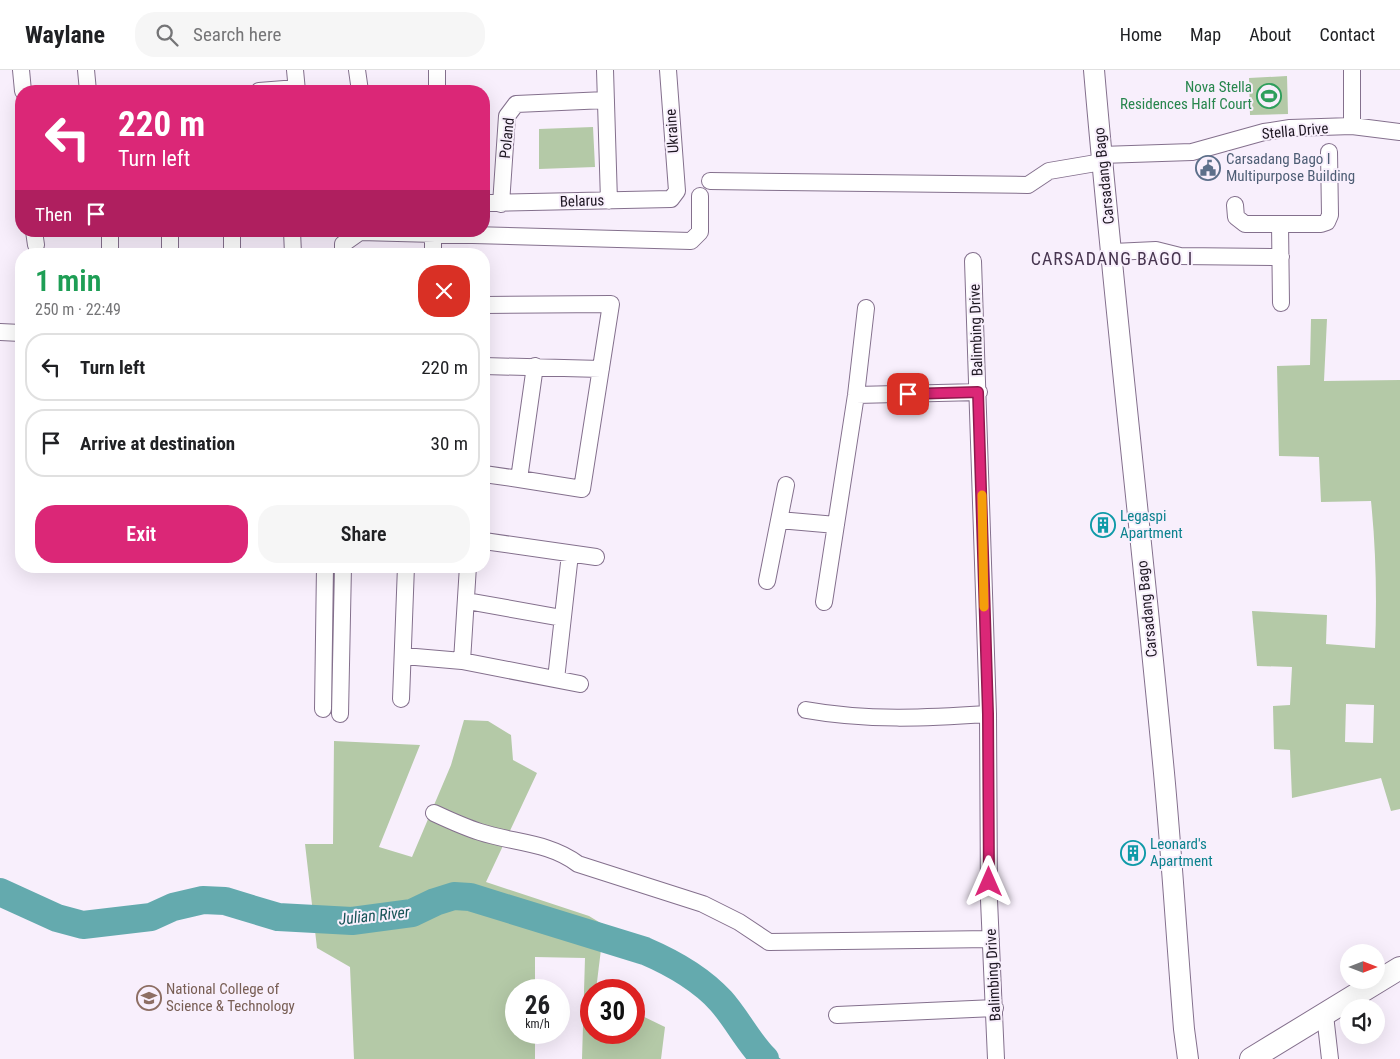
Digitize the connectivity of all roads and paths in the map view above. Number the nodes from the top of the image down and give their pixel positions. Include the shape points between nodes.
1 (21, 70) edge
2 (86, 70) edge
3 (295, 70) edge
4 (356, 70) edge
5 (437, 70) edge
6 (605, 70) edge
7 (668, 70) edge
8 (1094, 70) edge
9 (1352, 70) edge
10 (22, 85) edge
11 (87, 85) edge
12 (296, 85) edge
13 (359, 85) edge
14 (437, 85) edge
15 (606, 100) junction
16 (1352, 126) junction
17 (1400, 132) edge
18 (1329, 152) dead end
19 (1102, 158) junction
20 (710, 181) dead end
21 (677, 191) joint
22 (700, 196) dead end
23 (609, 201) junction
24 (490, 203) edge
25 (501, 204) junction
26 (1235, 206) dead end
27 (1280, 224) junction
28 (490, 235) edge
29 (353, 237) edge
30 (343, 248) edge
31 (1113, 252) junction
32 (1281, 257) junction
33 (973, 261) dead end
34 (1281, 303) dead end
35 (490, 305) edge
36 (866, 308) dead end
37 (0, 332) edge
38 (15, 333) edge
39 (490, 366) edge
40 (535, 366) junction
41 (600, 369) junction
42 (978, 392) junction
43 (856, 395) junction
44 (490, 475) edge
45 (520, 479) junction
46 (786, 484) dead end
47 (779, 520) junction
48 (836, 525) junction
49 (490, 542) edge
50 (570, 554) junction
51 (596, 558) dead end
52 (325, 573) edge
53 (343, 573) edge
54 (406, 573) edge
55 (468, 573) edge
56 (767, 581) dead end
57 (467, 601) junction
58 (824, 602) dead end
59 (562, 618) junction
60 (404, 656) junction
61 (462, 661) junction
62 (556, 679) junction
63 (580, 684) dead end
64 (401, 698) dead end
65 (323, 709) dead end
66 (806, 710) dead end
67 (340, 714) dead end
68 (988, 714) junction
69 (434, 813) dead end
70 (991, 939) junction
71 (1399, 974) edge
72 (995, 1008) junction
73 (1325, 1014) junction
74 (837, 1016) dead end
75 (996, 1059) edge
76 (1188, 1059) edge
77 (1251, 1059) edge
78 (1330, 1059) edge

1 - 10 street
2 - 11 street
3 - 12 street
4 - 13 street
5 - 14 street
6 - 15 street
7 - 21 street, Ukraine
8 - 19 street, Carsadang Bago
9 - 16 street
15 - 23 street
15 - 25 street, Poland via 516,104 510,109
16 - 17 street, Stella Drive
16 - 19 street, Stella Drive via 1277,129 1192,152
18 - 27 street via 1330,215 1327,222
19 - 20 street, Stella Drive via 1049,171 1028,185
19 - 31 street, Carsadang Bago
21 - 23 street, Belarus via 671,199
22 - 28 street via 700,232 690,240
23 - 25 street, Belarus
24 - 25 street, Belarus
26 - 27 street via 1240,222
27 - 32 street
29 - 30 street via 343,244
31 - 32 street via 1156,250 1180,256
31 - 76 street, Carsadang Bago via 1118,338 1164,775
32 - 34 street
33 - 42 street, Balimbing Drive
35 - 41 street via 611,304
36 - 43 street
37 - 38 street
39 - 40 street
40 - 41 street
40 - 45 street
41 - 45 street via 582,489
42 - 43 street
42 - 68 street, Balimbing Drive
43 - 48 street
44 - 45 street
46 - 47 street
47 - 48 street
47 - 56 street
48 - 58 street
49 - 50 street
50 - 51 street
50 - 59 street
52 - 65 street
53 - 67 street
54 - 60 street
55 - 57 street
57 - 59 street
57 - 61 street
59 - 62 street
60 - 61 street
60 - 64 street
61 - 62 street
62 - 63 street
66 - 68 street via 840,716 892,718
68 - 70 street, Balimbing Drive
69 - 70 street via 481,833 538,845 565,854 578,864 703,904 769,942
70 - 72 street, Balimbing Drive
71 - 73 main road
72 - 74 street
72 - 75 street, Balimbing Drive
73 - 77 main road
73 - 78 street

